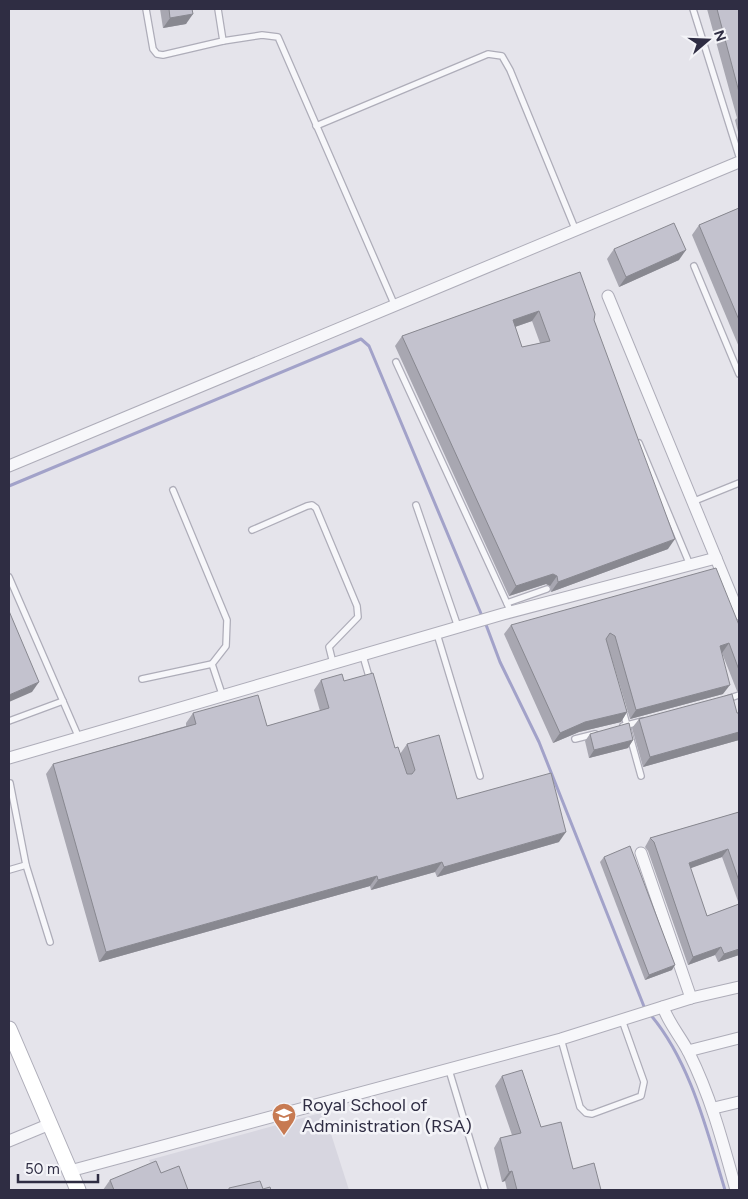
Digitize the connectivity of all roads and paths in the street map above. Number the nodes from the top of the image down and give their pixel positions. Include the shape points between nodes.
1 (146, 9) edge
2 (218, 9) edge
3 (693, 9) edge
4 (223, 41) junction
5 (316, 126) junction
6 (739, 156) edge
7 (739, 162) edge
8 (576, 231) junction
9 (694, 266) dead end
10 (608, 296) dead end
11 (395, 306) junction
12 (396, 362) dead end
13 (739, 374) edge
14 (636, 437) edge
15 (9, 466) edge
16 (739, 483) edge
17 (173, 490) dead end
18 (692, 502) junction
19 (416, 505) dead end
20 (252, 530) dead end
21 (716, 558) junction
22 (690, 565) junction
23 (9, 577) edge
24 (547, 589) dead end
25 (507, 610) junction
26 (739, 614) edge
27 (462, 626) junction
28 (437, 634) junction
29 (362, 656) junction
30 (212, 664) junction
31 (334, 664) junction
32 (142, 679) dead end
33 (374, 690) edge
34 (739, 696) edge
35 (223, 697) junction
36 (721, 700) edge
37 (63, 701) junction
38 (622, 708) edge
39 (646, 720) edge
40 (9, 722) edge
41 (627, 725) junction
42 (618, 727) edge
43 (601, 732) edge
44 (79, 738) junction
45 (575, 739) dead end
46 (9, 758) edge
47 (480, 776) dead end
48 (641, 776) dead end
49 (10, 783) dead end
50 (641, 853) dead end
51 (26, 866) junction
52 (9, 870) edge
53 (50, 942) dead end
54 (739, 987) edge
55 (691, 998) junction
56 (660, 1008) junction
57 (622, 1020) junction
58 (9, 1029) edge
59 (739, 1038) edge
60 (561, 1039) junction
61 (13, 1050) edge
62 (688, 1051) junction
63 (449, 1070) junction
64 (739, 1102) edge
65 (714, 1108) junction
66 (50, 1124) junction
67 (9, 1141) edge
68 (70, 1171) junction
69 (78, 1190) edge
70 (486, 1190) edge
71 (736, 1190) edge

1 - 4 lane via 156,54
2 - 4 lane
3 - 6 lane
4 - 5 lane via 270,34 278,37
5 - 8 lane via 488,54 502,56
5 - 11 lane
7 - 8 street
8 - 11 street
9 - 13 lane
10 - 18 street
11 - 15 street
12 - 25 lane
14 - 22 lane
16 - 18 lane
17 - 30 lane via 227,620 226,646
18 - 21 street
19 - 27 lane
20 - 31 lane via 307,506 316,508 357,606 358,617 329,647
21 - 22 street
21 - 26 street
22 - 25 street
23 - 37 lane
24 - 25 lane
25 - 27 street
27 - 28 street
28 - 29 street
28 - 47 lane
29 - 31 street
29 - 33 lane
30 - 32 lane
30 - 35 lane
31 - 35 street
34 - 36 lane
35 - 44 street
37 - 40 lane
37 - 44 lane
38 - 41 lane
39 - 41 lane
41 - 42 lane
41 - 48 lane
43 - 45 lane
44 - 46 street
49 - 51 lane
50 - 55 street
51 - 52 lane
51 - 53 lane
54 - 55 street
55 - 56 street
56 - 57 street
56 - 62 street
57 - 60 street
57 - 60 lane via 644,1082 641,1096 592,1114 580,1107
58 - 61 street
59 - 62 street
60 - 63 street
61 - 66 street
62 - 65 street
63 - 68 street
63 - 70 lane
64 - 65 street
65 - 71 street
66 - 67 street
66 - 68 street
68 - 69 street

